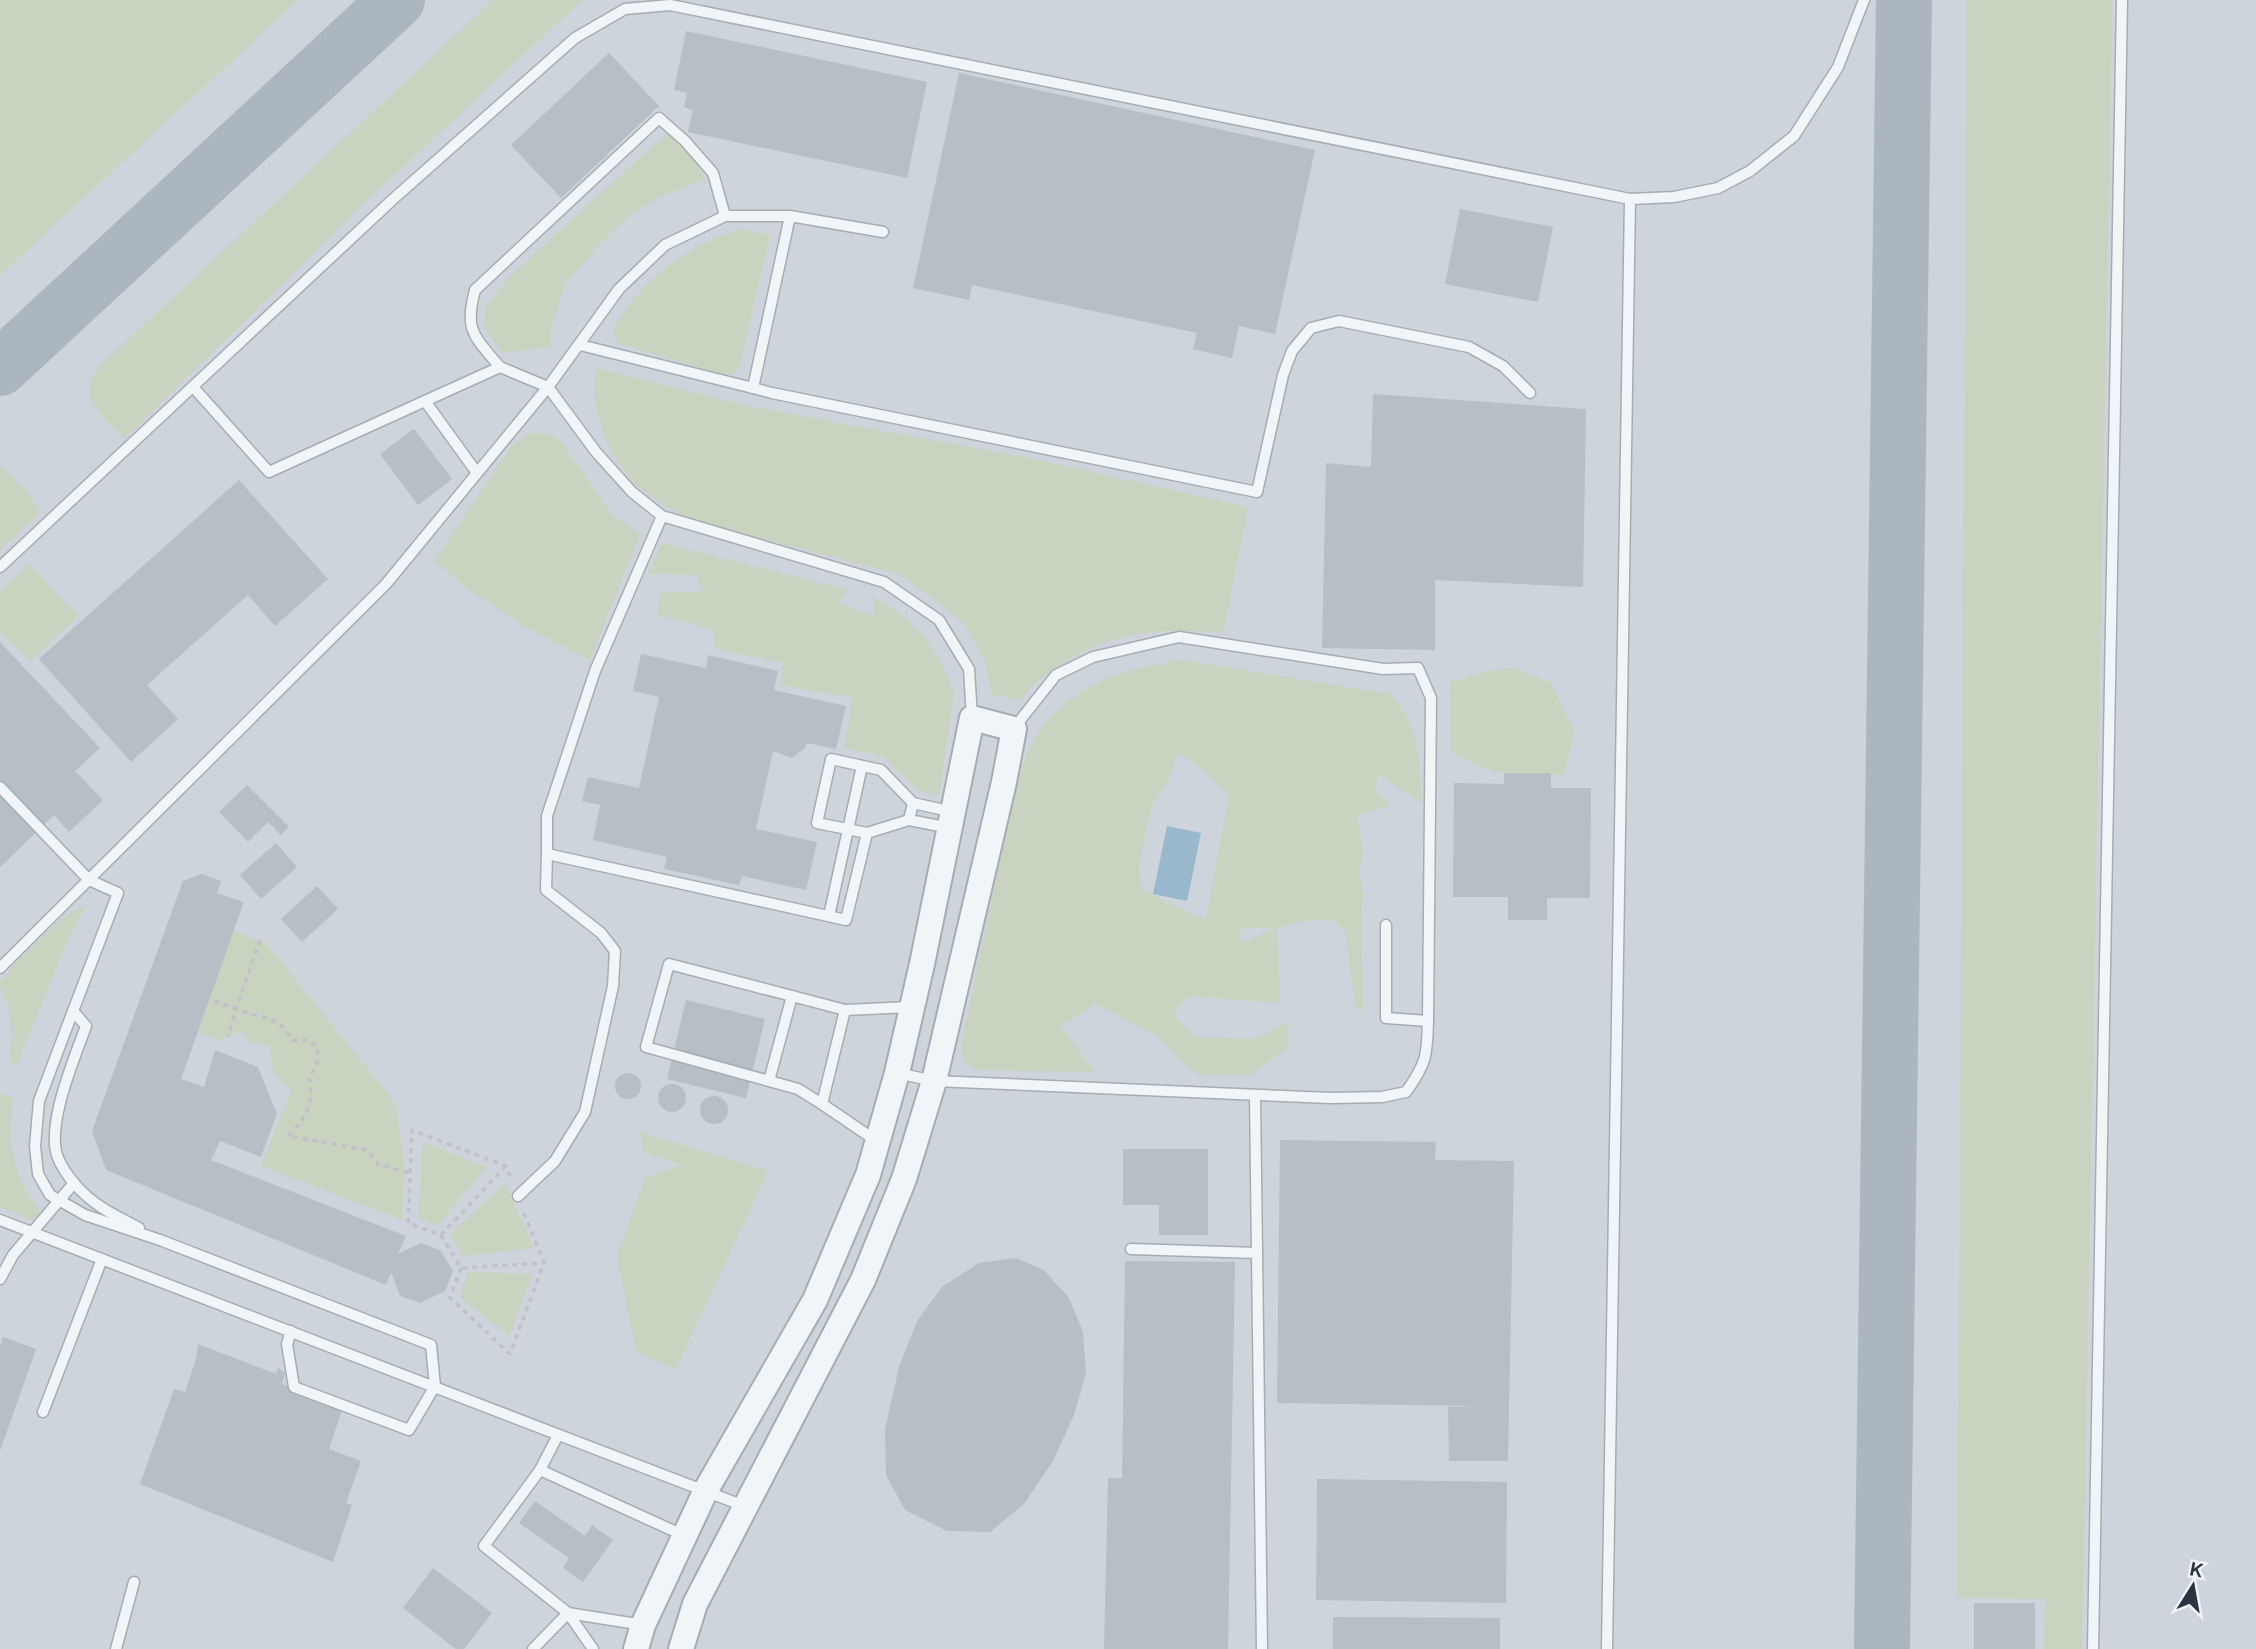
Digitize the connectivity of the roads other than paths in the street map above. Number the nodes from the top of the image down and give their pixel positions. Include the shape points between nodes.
1 (1864, 0) edge
2 (2122, 0) edge
3 (1630, 200) junction
4 (725, 216) junction
5 (790, 216) junction
6 (883, 232) dead end
7 (580, 345) junction
8 (500, 367) junction
9 (192, 387) junction
10 (548, 387) junction
11 (753, 388) junction
12 (1530, 393) dead end
13 (425, 401) junction
14 (477, 473) junction
15 (662, 516) junction
16 (0, 567) edge
17 (972, 718) junction
18 (1014, 729) junction
19 (862, 766) junction
20 (0, 787) edge
21 (913, 803) junction
22 (909, 820) junction
23 (952, 820) junction
24 (848, 830) junction
25 (867, 833) junction
26 (547, 854) junction
27 (89, 880) junction
28 (829, 916) junction
29 (1386, 925) dead end
30 (0, 968) edge
31 (792, 996) junction
32 (912, 1007) junction
33 (845, 1010) junction
34 (73, 1011) junction
35 (1428, 1021) junction
36 (897, 1073) junction
37 (769, 1081) junction
38 (934, 1081) junction
39 (1255, 1096) junction
40 (822, 1104) junction
41 (877, 1141) junction
42 (74, 1183) junction
43 (518, 1196) road end
44 (58, 1202) junction
45 (0, 1220) edge
46 (32, 1233) junction
47 (160, 1240) junction
48 (1131, 1249) dead end
49 (1257, 1253) junction
50 (103, 1259) junction
51 (0, 1279) edge
52 (291, 1331) junction
53 (435, 1386) junction
54 (43, 1412) dead end
55 (558, 1435) junction
56 (540, 1470) junction
57 (706, 1490) junction
58 (745, 1506) junction
59 (685, 1536) junction
60 (134, 1582) dead end
61 (568, 1613) junction
62 (643, 1625) junction
63 (116, 1649) edge
64 (533, 1649) edge
65 (593, 1649) edge
66 (636, 1649) edge
67 (681, 1649) edge
68 (1262, 1649) edge
69 (1607, 1649) edge
70 (2093, 1649) edge

1 - 3 lane via 1838,67 1794,136 1750,171 1718,188
2 - 70 lane
3 - 9 lane via 670,5 625,9 575,38
3 - 69 lane
4 - 5 lane
4 - 7 lane via 665,245 619,289
4 - 8 lane via 713,173 659,118 475,290 468,315 476,339
5 - 6 lane
5 - 11 lane
7 - 10 lane
7 - 11 lane
8 - 10 lane
8 - 13 lane
9 - 13 lane via 269,472
9 - 16 lane
10 - 14 lane
10 - 15 lane via 596,452 632,492
11 - 12 lane via 1257,492 1283,375 1292,351 1311,328 1339,321 1469,347 1503,366
13 - 14 lane
14 - 27 lane via 386,584
15 - 17 lane via 884,582 939,620 968,670
15 - 26 lane via 595,671 547,816
17 - 18 street
17 - 23 street
18 - 35 lane via 1056,675 1093,657 1179,637 1383,669 1418,668 1431,698
18 - 38 street
19 - 21 lane via 881,770
19 - 24 lane
19 - 24 lane via 831,759 817,823
20 - 27 lane
21 - 22 lane
21 - 23 lane
22 - 23 lane
22 - 25 lane
23 - 32 street
24 - 25 lane
24 - 28 lane
25 - 28 lane via 846,920
26 - 28 lane
26 - 43 lane via 546,890 601,933 615,951 613,986 585,1112 555,1161
27 - 30 lane
27 - 34 lane via 118,893
29 - 35 lane via 1385,1018
31 - 33 lane
31 - 37 lane
31 - 37 lane via 669,964 646,1047
32 - 33 lane
32 - 36 street
33 - 40 lane
34 - 42 lane via 86,1026 61,1096 56,1134 57,1156
34 - 44 lane via 39,1101 35,1146 38,1174
35 - 39 lane via 1427,1054 1406,1092 1356,1098
36 - 38 lane
36 - 41 street
37 - 40 lane via 797,1089
38 - 39 lane
38 - 58 street via 904,1179 863,1280
39 - 49 lane
40 - 41 lane
41 - 57 street via 815,1300
42 - 44 lane
42 - 47 lane via 99,1206
44 - 46 lane
44 - 47 lane
45 - 46 lane
46 - 50 lane
46 - 51 lane
47 - 53 lane via 431,1345
48 - 49 lane
49 - 68 lane
50 - 52 lane
50 - 54 lane
52 - 53 lane
52 - 53 lane via 287,1344 294,1387 409,1430
53 - 55 lane
55 - 56 lane
55 - 57 lane
56 - 59 lane
56 - 61 lane via 484,1546
57 - 58 lane
57 - 59 street
58 - 67 street via 695,1604
59 - 62 street
60 - 63 lane
61 - 62 lane
61 - 64 lane
61 - 65 lane
62 - 66 street

